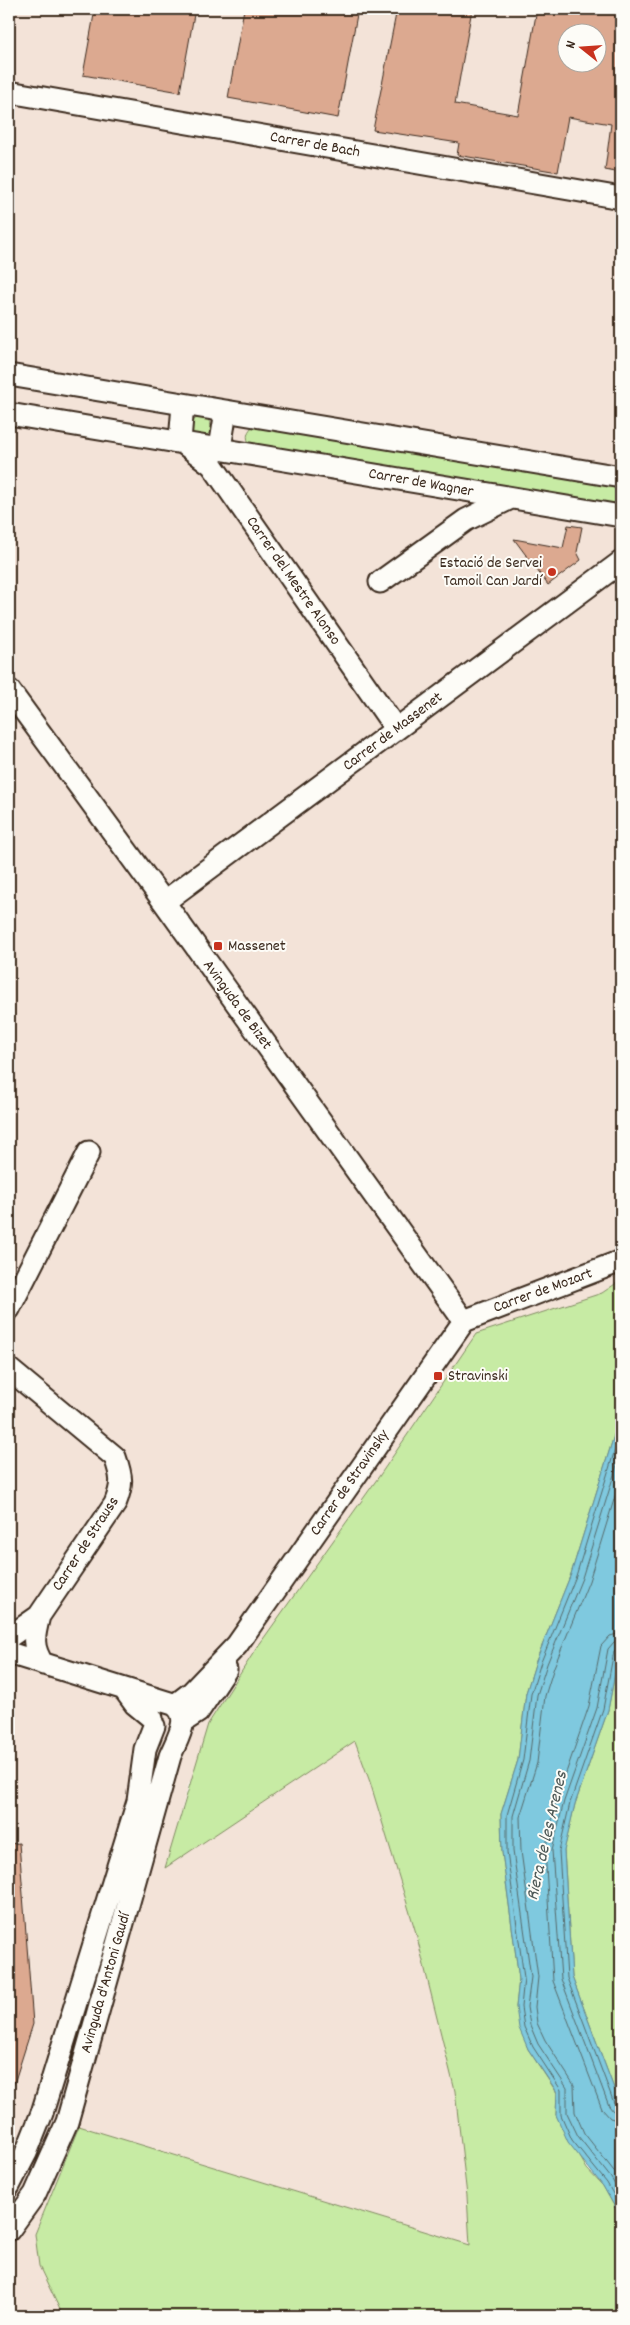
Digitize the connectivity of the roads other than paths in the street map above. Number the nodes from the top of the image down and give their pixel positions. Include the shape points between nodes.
1 (9, 92) edge
2 (621, 198) edge
3 (9, 375) edge
4 (183, 404) junction
5 (226, 411) junction
6 (9, 414) edge
7 (180, 441) junction
8 (220, 448) junction
9 (621, 476) edge
10 (511, 498) junction
11 (621, 516) edge
12 (621, 562) edge
13 (380, 582) dead end
14 (9, 690) edge
15 (396, 729) junction
16 (164, 902) junction
17 (89, 1152) dead end
18 (621, 1261) edge
19 (9, 1309) edge
20 (464, 1321) junction
21 (9, 1369) edge
22 (39, 1616) junction
23 (9, 1637) edge
24 (9, 1653) edge
25 (43, 1664) junction
26 (124, 1689) junction
27 (177, 1714) junction
28 (153, 1722) junction
29 (9, 2186) edge
30 (9, 2230) edge

1 - 2 street, Carrer de Bach
3 - 4 street
4 - 5 street
4 - 7 street
5 - 8 street
5 - 9 street
6 - 7 street, Carrer de Wagner
7 - 8 street, Carrer de Wagner
7 - 15 street, Carrer del Mestre Alonso via 212,465
8 - 10 street, Carrer de Wagner
10 - 11 street, Carrer de Wagner
10 - 13 street via 466,520
12 - 15 street, Carrer de Massenet
14 - 16 street, Avinguda de Bizet
15 - 16 street, Carrer de Massenet
16 - 20 street, Avinguda de Bizet
17 - 19 street
18 - 20 street, Carrer de Mozart
20 - 27 street, Carrer de Stravinsky via 237,1645 192,1692
21 - 22 street, Carrer de Strauss via 115,1457 122,1476 115,1504
22 - 23 street, Carrer de Strauss
22 - 25 street, Carrer de Strauss via 34,1635 35,1652
24 - 25 street
25 - 26 street
26 - 27 street via 138,1692
26 - 28 street
27 - 28 street via 156,1708
27 - 28 street via 172,1734 164,1734
27 - 30 street, Avinguda d'Antoni Gaudí via 170,1756 67,2122 35,2194
28 - 29 street, Avinguda d'Antoni Gaudí via 145,1748 138,1801 42,2113

